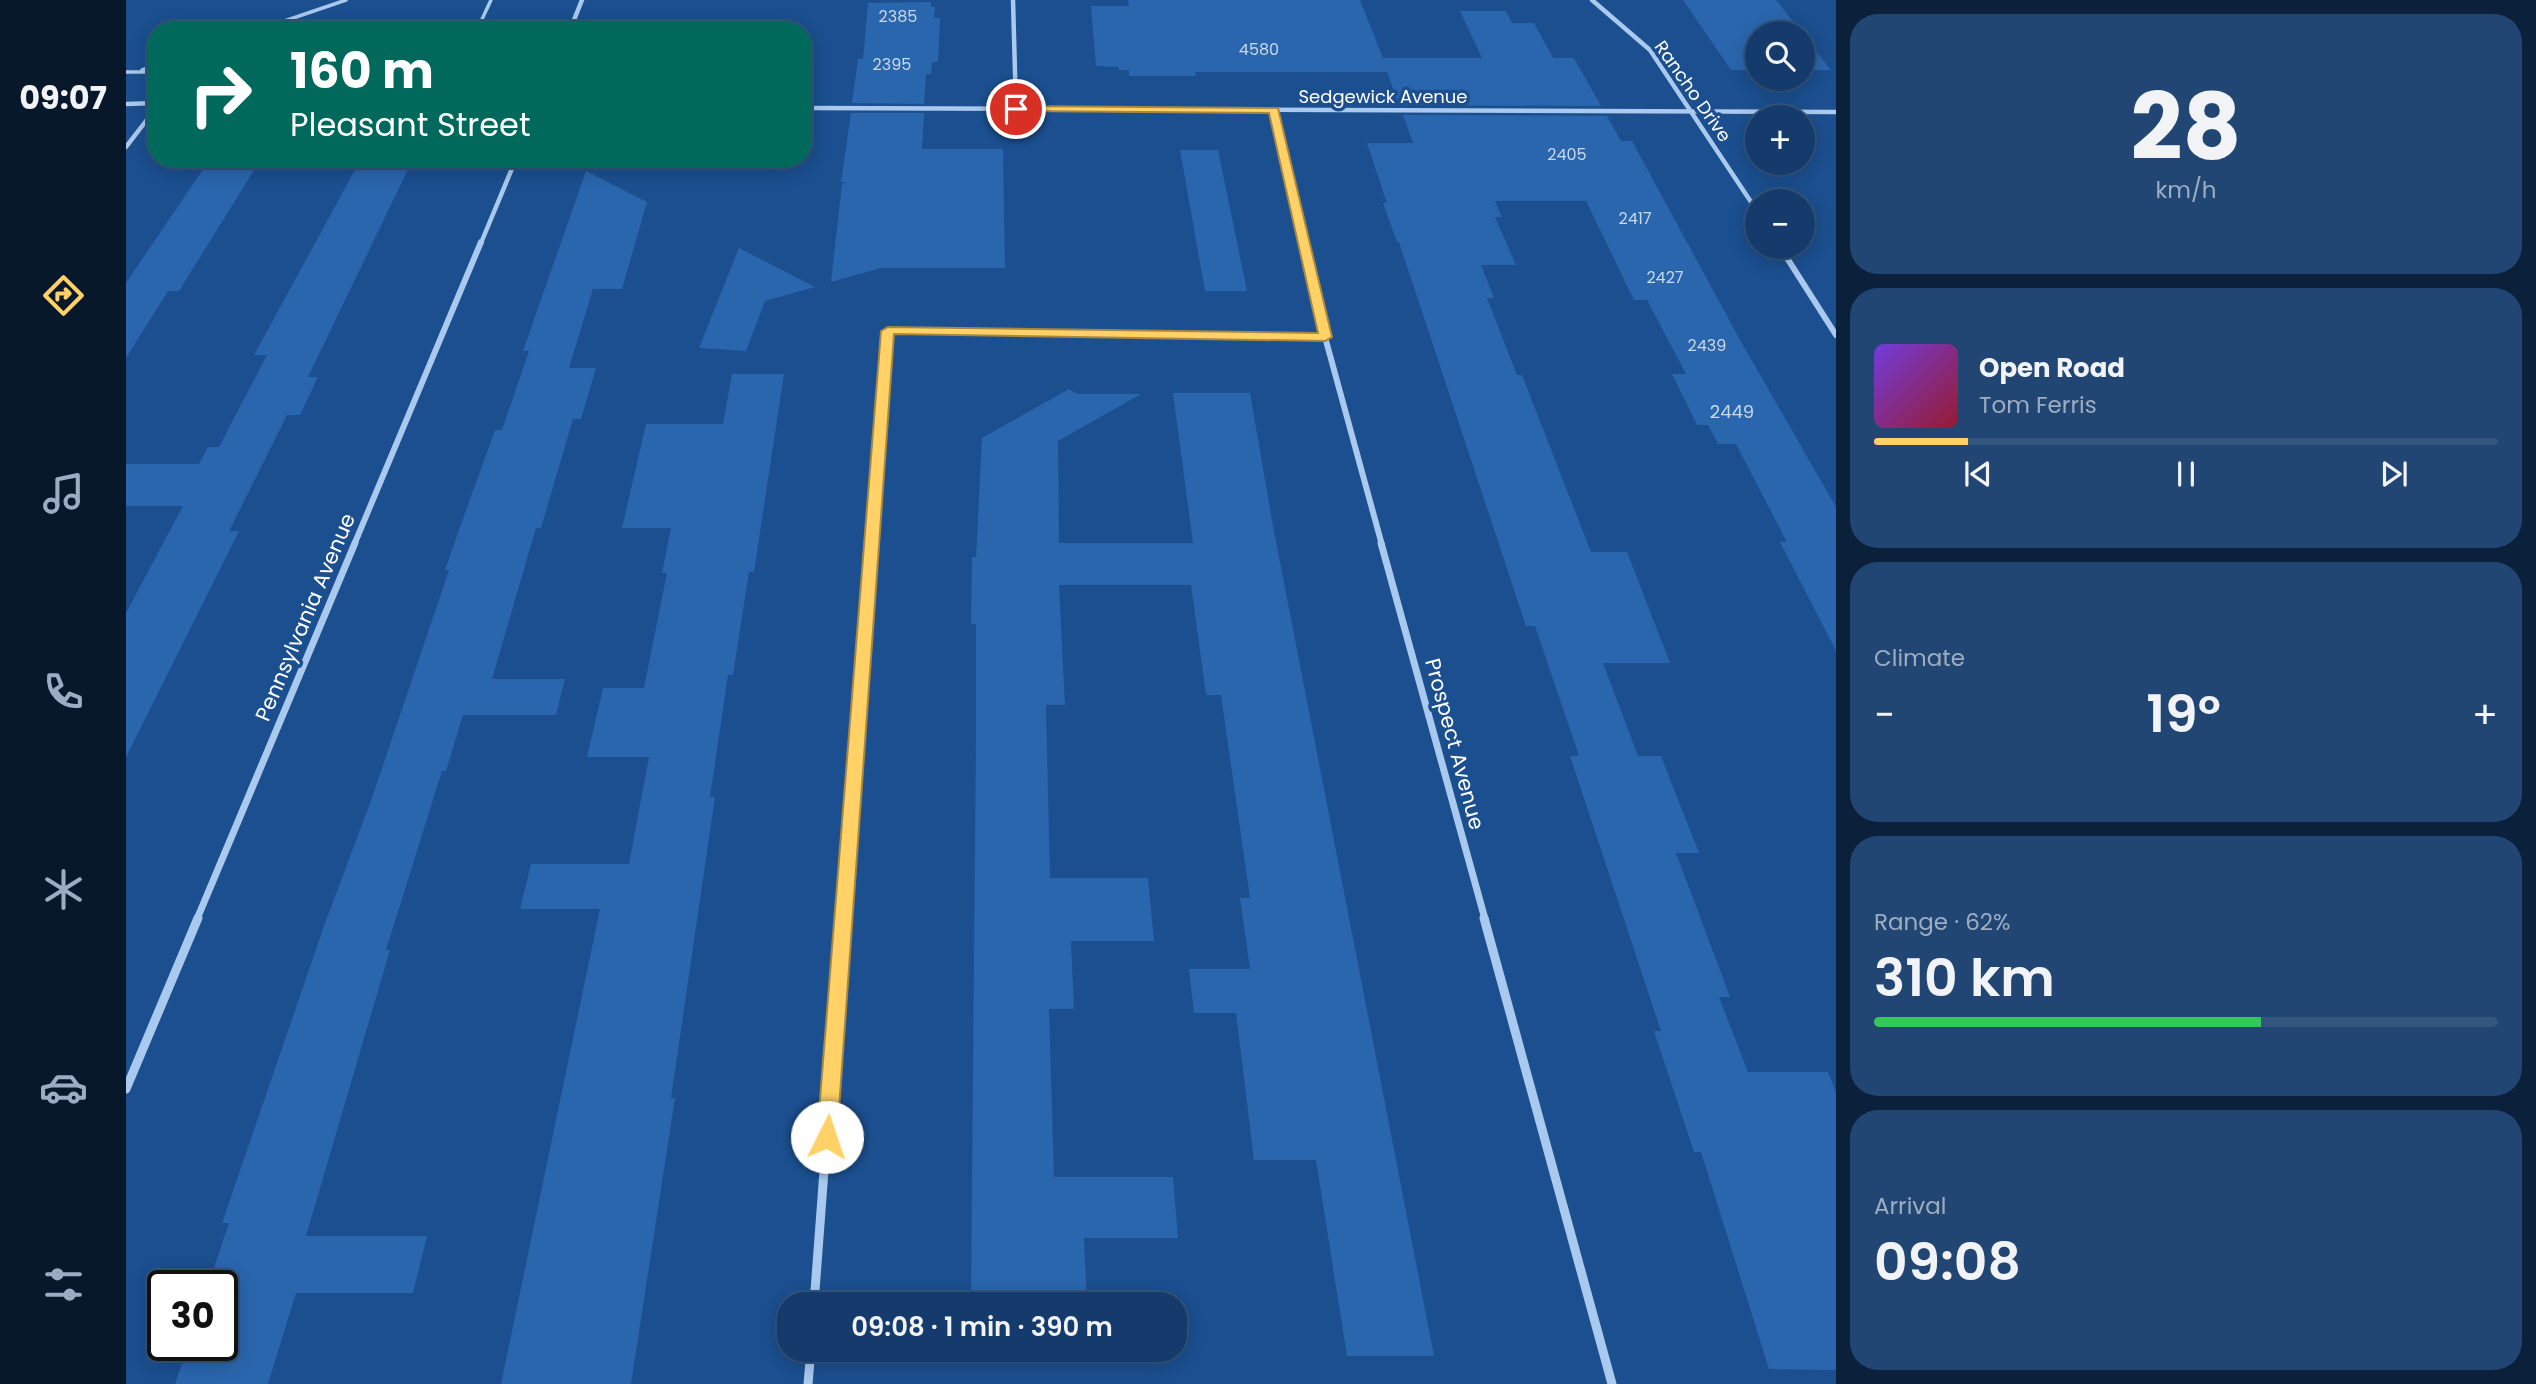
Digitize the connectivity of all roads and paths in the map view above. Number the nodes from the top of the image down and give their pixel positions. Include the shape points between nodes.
1 (346, 0) edge
2 (491, 0) edge
3 (582, 0) edge
4 (1013, 0) edge
5 (1591, 0) edge
6 (284, 21) edge
7 (481, 21) edge
8 (574, 21) edge
9 (147, 68) edge
10 (126, 72) edge
11 (135, 72) junction
12 (147, 72) edge
13 (126, 104) edge
14 (147, 105) edge
15 (812, 108) edge
16 (1016, 109) junction
17 (1274, 110) junction
18 (1692, 110) junction
19 (1836, 112) edge
20 (147, 118) edge
21 (126, 147) edge
22 (512, 168) edge
23 (1745, 192) edge
24 (1788, 259) edge
25 (1836, 335) edge
26 (1325, 337) junction
27 (126, 1089) edge
28 (815, 1292) edge
29 (810, 1362) edge
30 (808, 1384) edge
31 (1612, 1384) edge

1 - 6 lane
2 - 7 lane
3 - 8 street
4 - 16 street
5 - 18 street, Rancho Drive via 1650,50
9 - 11 lane
10 - 11 lane
11 - 12 lane
13 - 14 street
15 - 16 street, Sedgewick Avenue
16 - 17 street, Sedgewick Avenue
17 - 18 street, Sedgewick Avenue
17 - 26 street, Prospect Avenue
18 - 19 street, Sedgewick Avenue
18 - 23 street, Rancho Drive
20 - 21 street
22 - 27 street, Pennsylvania Avenue
24 - 25 street
26 - 28 street via 888,331
26 - 31 street, Prospect Avenue
29 - 30 street

